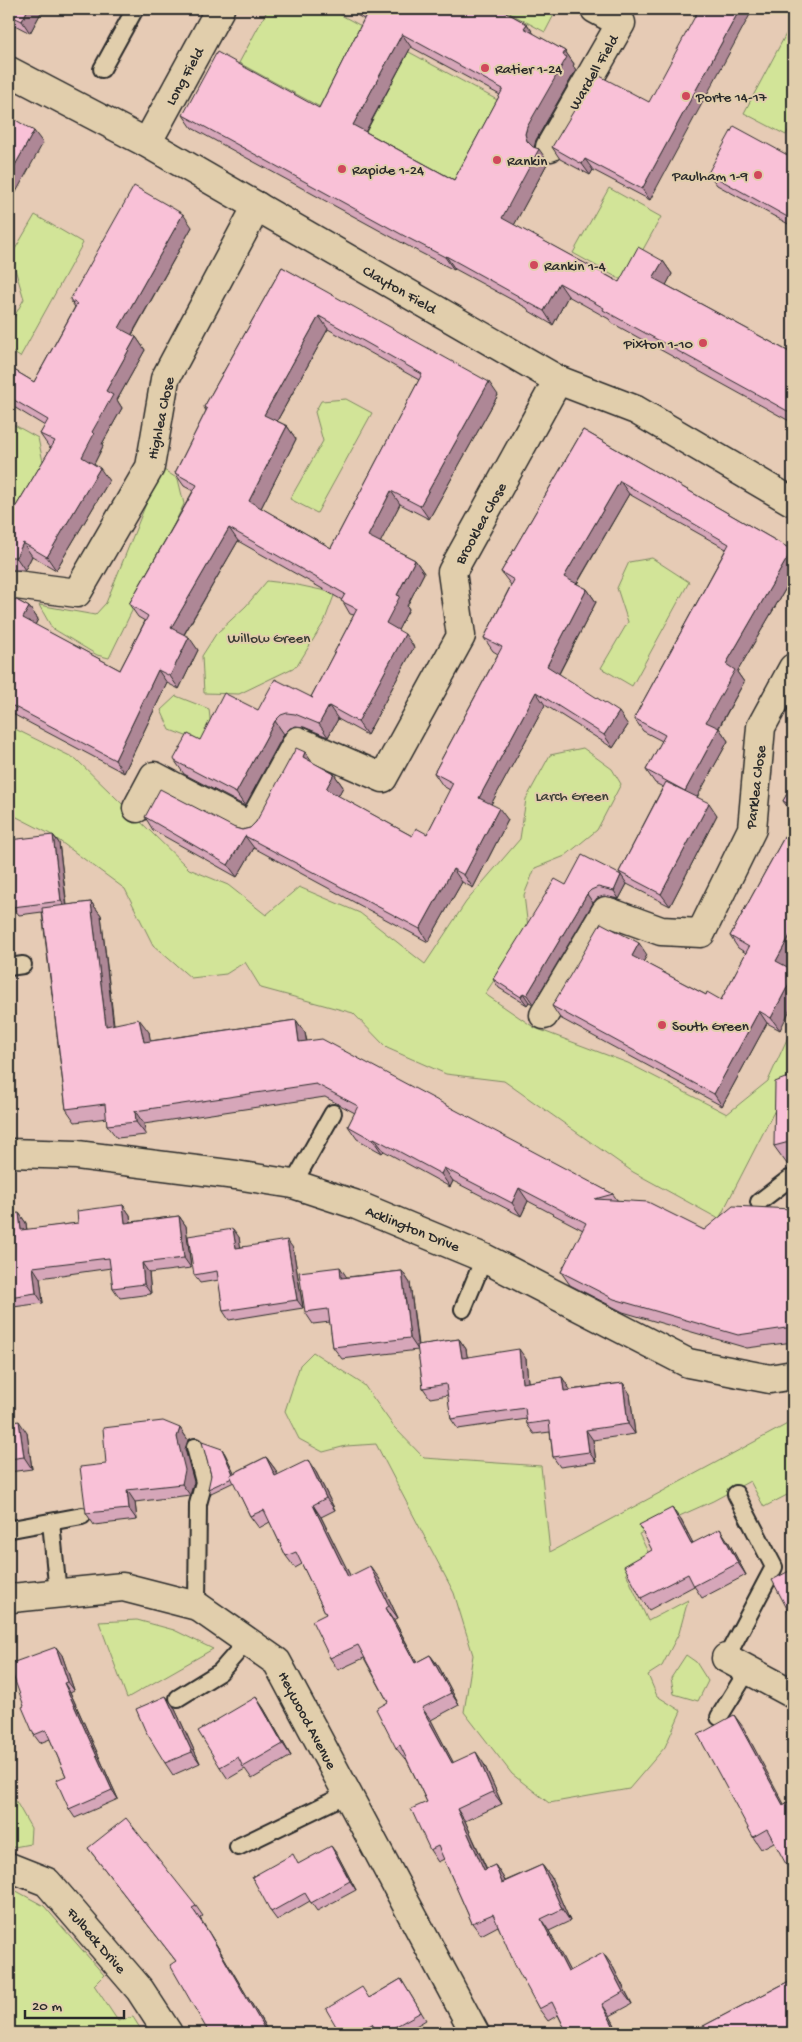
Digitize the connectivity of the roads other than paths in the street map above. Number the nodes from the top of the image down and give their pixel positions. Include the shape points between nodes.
1 (135, 9) edge
2 (220, 9) edge
3 (595, 9) edge
4 (102, 70) dead end
5 (9, 71) edge
6 (147, 143) junction
7 (550, 147) edge
8 (257, 206) junction
9 (558, 380) junction
10 (793, 502) edge
11 (9, 584) edge
12 (793, 668) edge
13 (137, 808) dead end
14 (544, 1015) dead end
15 (333, 1113) edge
16 (9, 1153) edge
17 (793, 1180) edge
18 (293, 1184) junction
19 (759, 1202) dead end
20 (484, 1258) junction
21 (463, 1309) dead end
22 (793, 1375) edge
23 (195, 1447) dead end
24 (736, 1494) dead end
25 (82, 1516) edge
26 (51, 1522) junction
27 (12, 1530) dead end
28 (58, 1594) junction
29 (9, 1597) edge
30 (198, 1606) junction
31 (247, 1641) junction
32 (737, 1664) junction
33 (793, 1694) edge
34 (178, 1698) dead end
35 (719, 1717) dead end
36 (347, 1794) junction
37 (238, 1846) dead end
38 (9, 1867) edge
39 (168, 2033) edge
40 (475, 2033) edge

1 - 4 lane
2 - 6 street, Long Field
3 - 7 street, Wardell Field via 621,23
5 - 6 street, Clayton Field
6 - 8 street, Clayton Field
8 - 9 street, Clayton Field
8 - 11 street, Highlea Close via 165,379 150,466 77,593
9 - 10 street, Clayton Field via 636,410
9 - 13 street, Brooklea Close via 452,572 461,636 383,778 298,741 251,827 154,776
12 - 14 street, Parklea Close via 761,727 752,829 701,933 661,931 606,911
15 - 18 lane
16 - 18 street, Acklington Drive via 77,1156 236,1174
17 - 19 lane via 789,1179
18 - 20 street, Acklington Drive via 354,1204
20 - 21 lane
20 - 22 street, Acklington Drive via 688,1363 770,1379
23 - 30 lane via 204,1482 198,1504
24 - 32 lane via 774,1567
25 - 26 lane
26 - 27 lane
26 - 28 lane
28 - 29 street, Heywood Avenue
28 - 30 street, Heywood Avenue via 122,1587
30 - 31 street, Heywood Avenue
31 - 34 lane via 220,1672
31 - 36 street, Heywood Avenue via 276,1662
32 - 33 street
32 - 35 lane
36 - 37 lane
36 - 40 street, Heywood Avenue
38 - 39 street, Fulbeck Drive via 47,1882 140,1990

